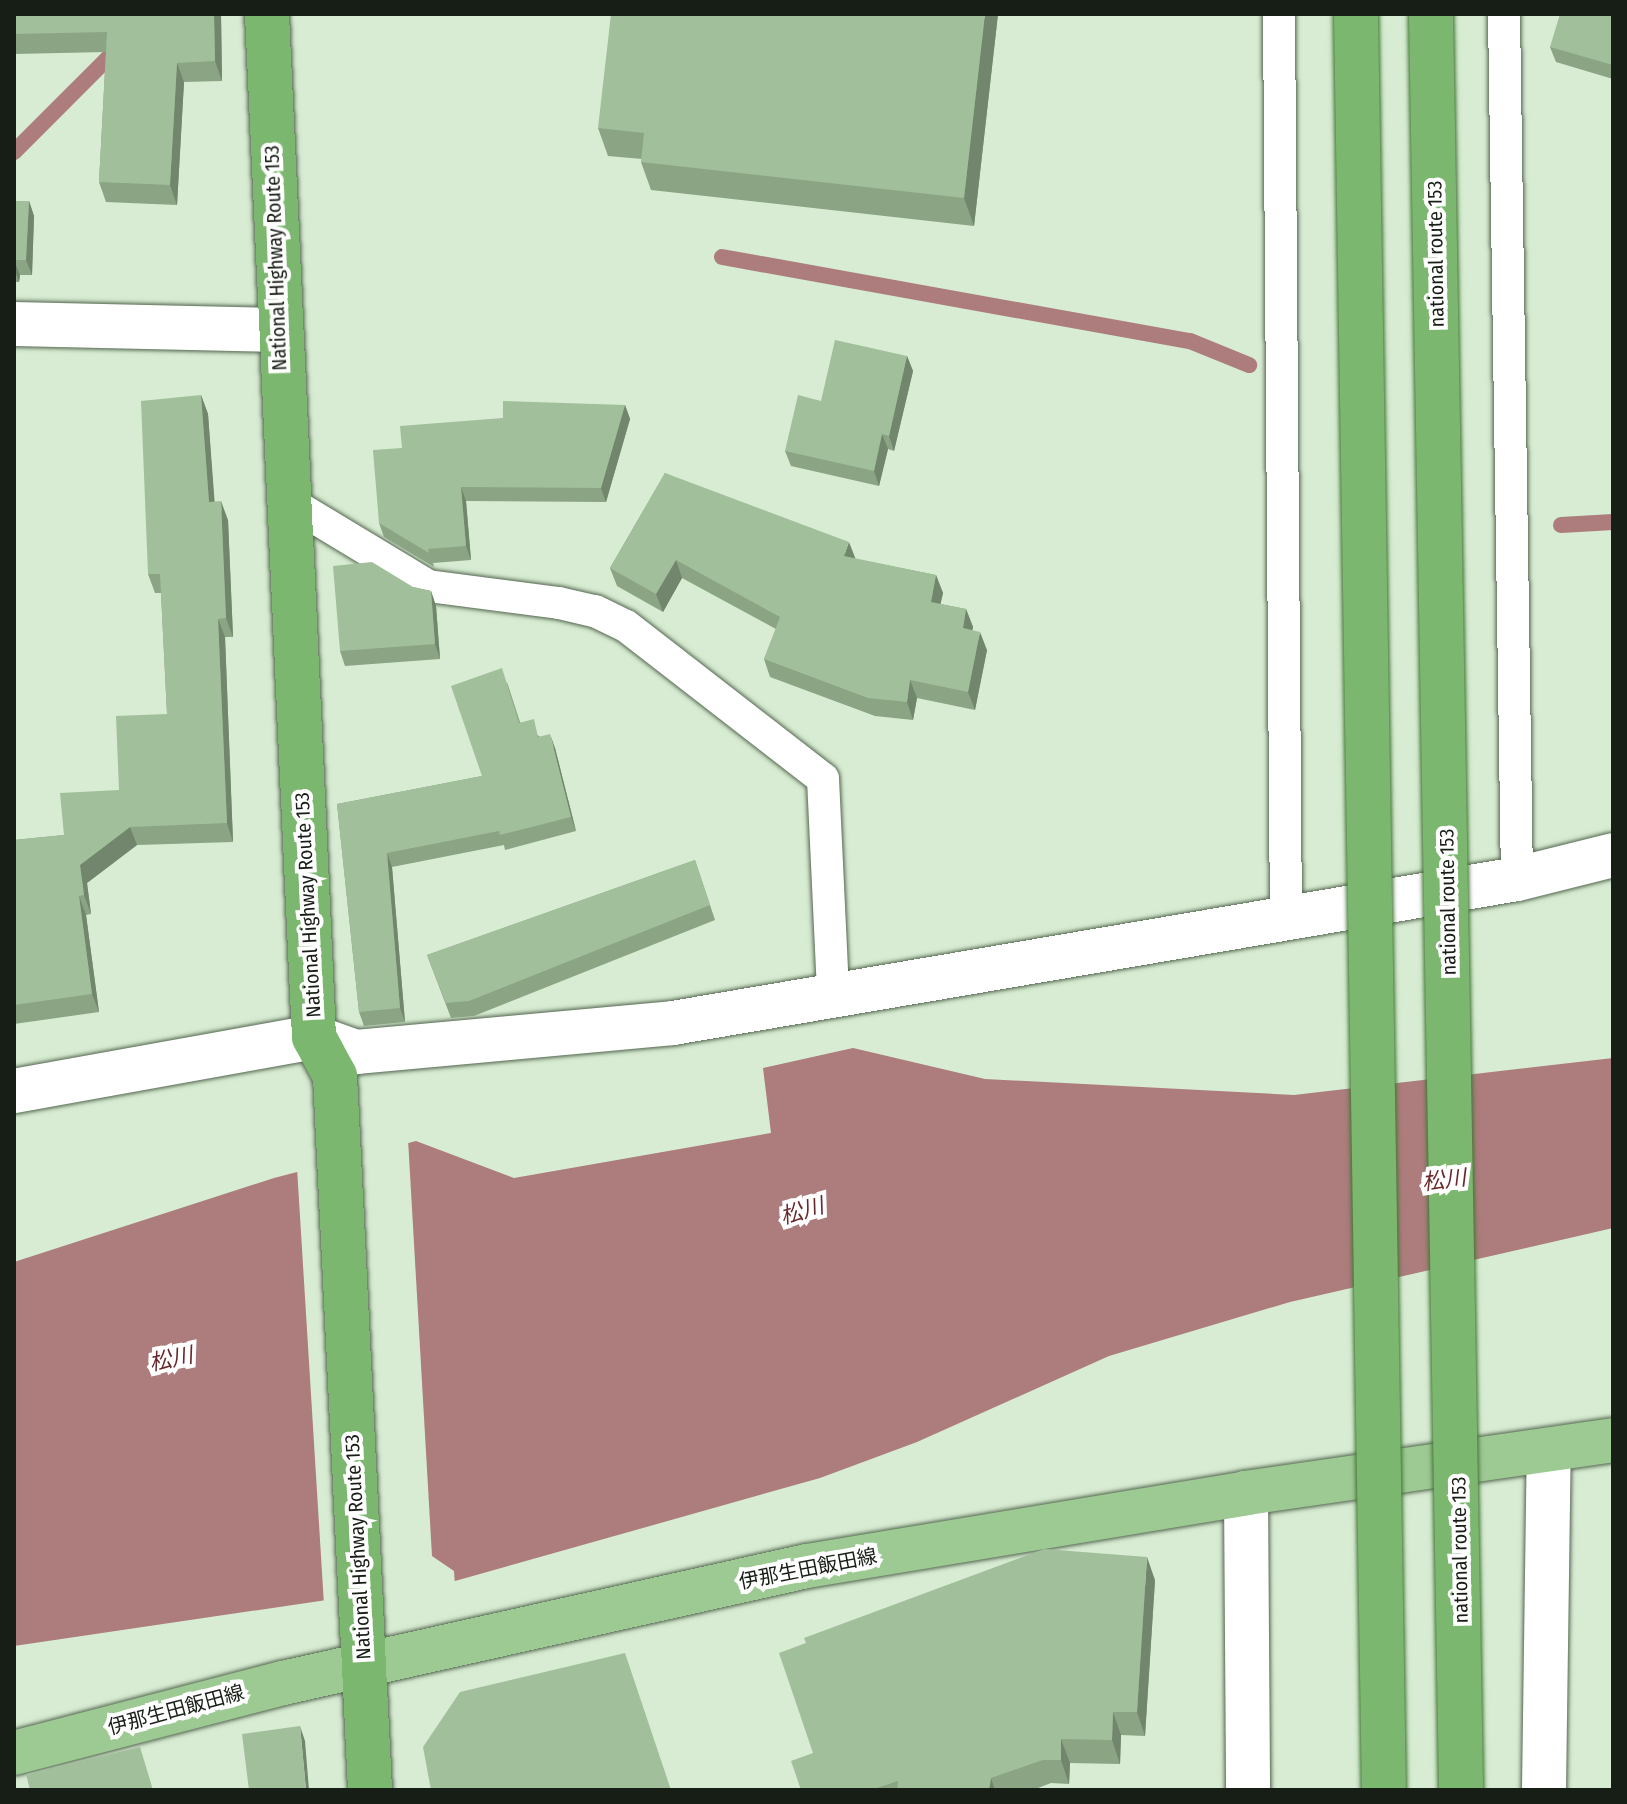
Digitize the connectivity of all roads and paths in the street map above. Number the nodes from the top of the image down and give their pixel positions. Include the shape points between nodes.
1 (267, 14) edge
2 (1279, 14) edge
3 (1356, 14) edge
4 (1431, 14) edge
5 (1504, 14) edge
6 (14, 324) edge
7 (279, 330) junction
8 (289, 502) junction
9 (1613, 855) edge
10 (1517, 879) junction
11 (1286, 918) junction
12 (833, 995) junction
13 (314, 1037) junction
14 (14, 1091) edge
15 (1613, 1440) edge
16 (1549, 1450) junction
17 (1246, 1493) junction
18 (365, 1665) junction
19 (14, 1753) edge
20 (370, 1790) edge
21 (1248, 1790) edge
22 (1384, 1790) edge
23 (1461, 1790) edge
24 (1544, 1790) edge

1 - 7 highway, National Highway Route 153
2 - 11 lane
3 - 22 highway, bridge
4 - 23 highway, national route 153, bridge
5 - 10 lane
6 - 7 street
7 - 8 highway, National Highway Route 153
8 - 12 lane via 428,586 571,606 626,626 823,779
8 - 13 highway, National Highway Route 153
9 - 10 street
10 - 11 street
11 - 12 street
12 - 13 street via 673,1023 393,1050 356,1052
13 - 14 street
13 - 18 highway, National Highway Route 153 via 335,1076
15 - 16 main road, 伊那生田飯田線
16 - 17 main road, 伊那生田飯田線
16 - 24 street
17 - 18 main road, 伊那生田飯田線 via 807,1566
17 - 21 street
18 - 19 main road, 伊那生田飯田線
18 - 20 highway, National Highway Route 153

